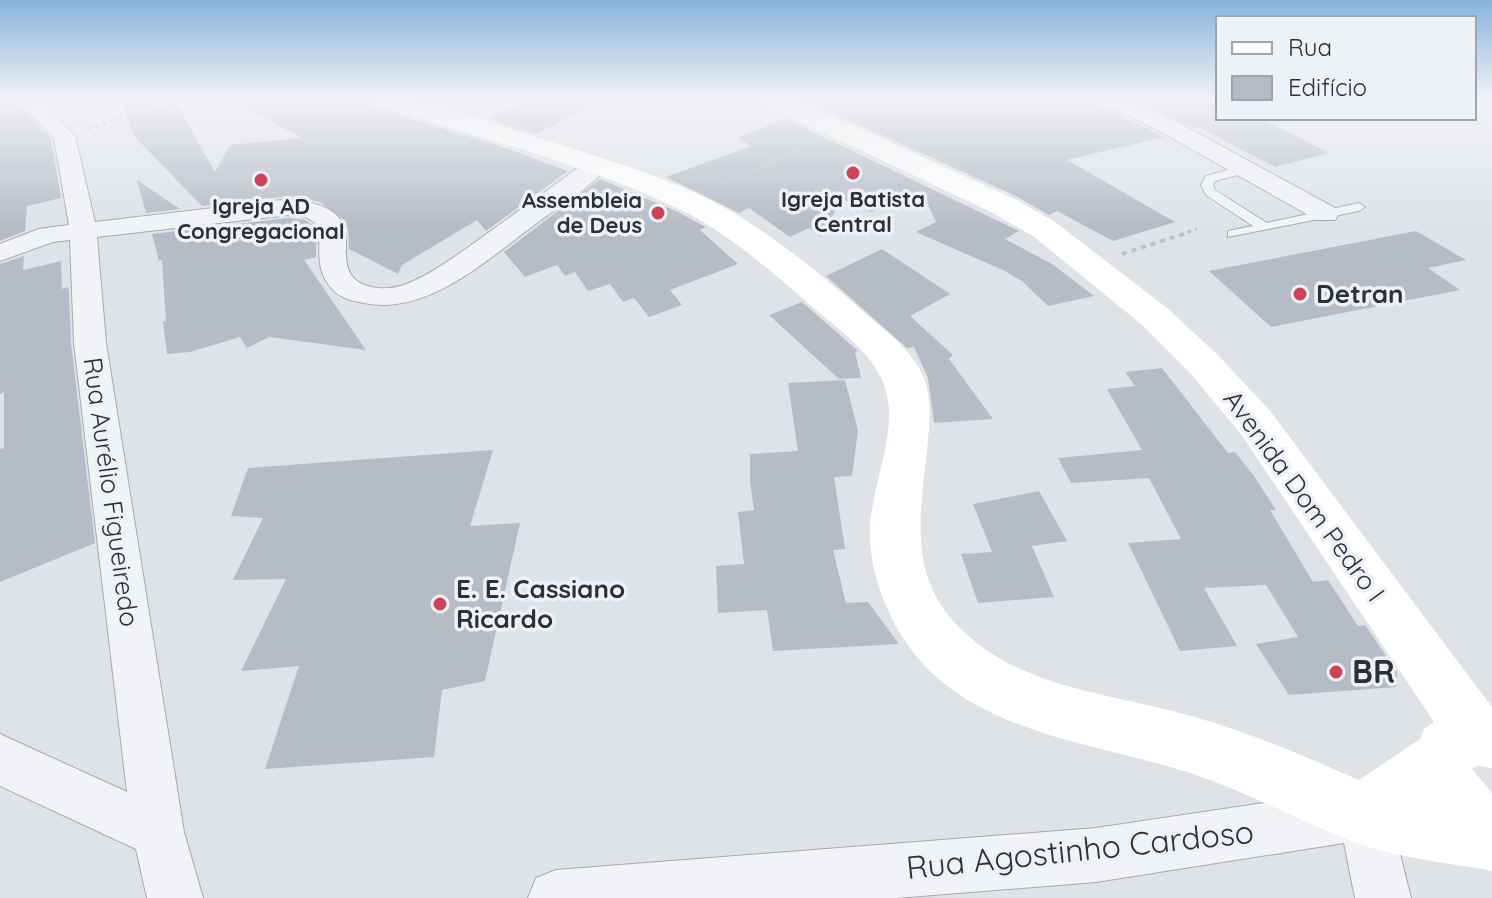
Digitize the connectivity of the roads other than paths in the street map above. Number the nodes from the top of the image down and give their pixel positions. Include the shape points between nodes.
1 (66, 142) edge
2 (522, 142) edge
3 (862, 142) edge
4 (1193, 142) edge
5 (596, 165) junction
6 (1245, 169) junction
7 (1359, 207) dead end
8 (1326, 214) junction
9 (1264, 227) junction
10 (83, 230) junction
11 (1233, 234) dead end
12 (0, 253) edge
13 (1470, 745) edge
14 (0, 758) edge
15 (1364, 814) junction
16 (158, 832) junction
17 (1492, 836) edge
18 (175, 898) edge
19 (556, 898) edge
20 (1383, 898) edge

1 - 10 street, Rua Aurélio Figueiredo
2 - 5 main road
3 - 13 main road, Avenida Dom Pedro I via 1044,229 1154,316 1204,364 1256,423
4 - 6 street
5 - 10 street via 451,272 394,296 357,292 342,284 330,220 315,210 289,207
5 - 15 main road via 690,202 759,245 888,355 905,381 910,412 894,535 899,564 917,613 943,648 980,677 1038,705 1193,745
6 - 8 street
6 - 9 lane via 1210,179 1207,185
7 - 8 lane
8 - 9 lane
9 - 11 lane
10 - 12 street via 48,235
10 - 16 street, Rua Aurélio Figueiredo via 90,343
13 - 15 main road
13 - 17 main road, Avenida Dom Pedro I via 1443,776 1464,810
14 - 16 street
15 - 17 main road
15 - 19 street, Rua Agostinho Cardoso via 1096,855
15 - 20 street
16 - 18 street, Rua Aurélio Figueiredo

